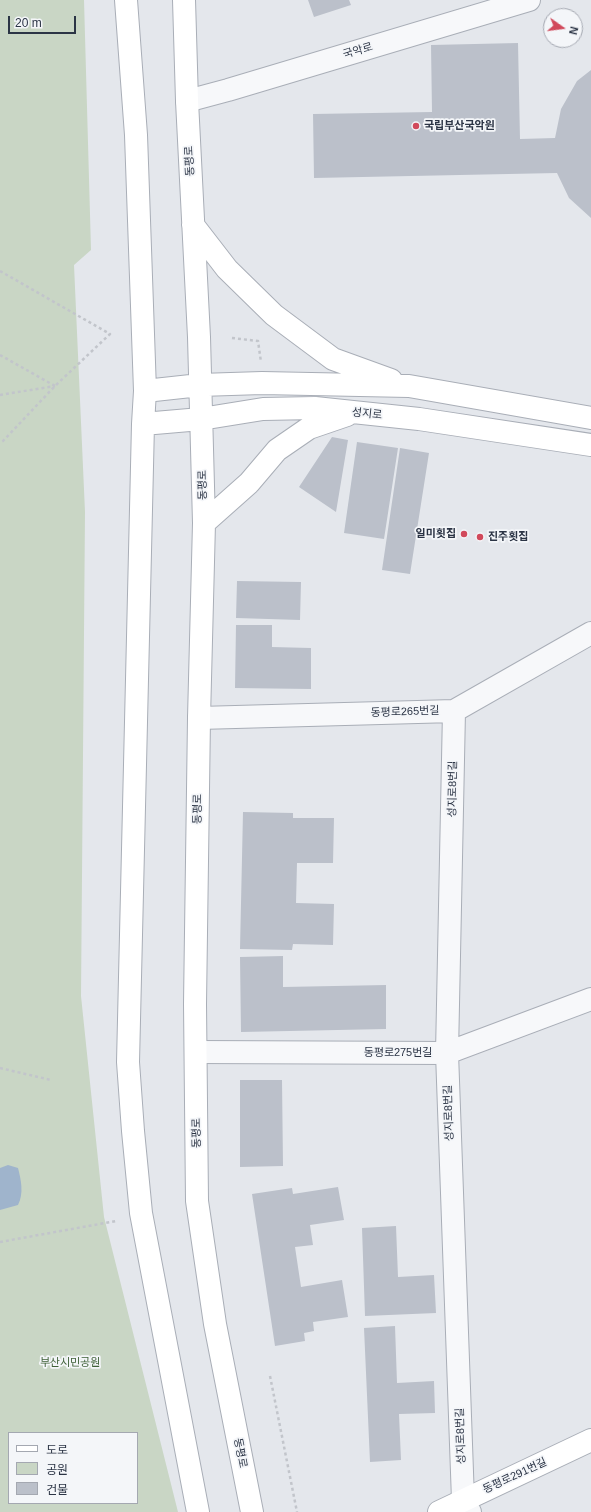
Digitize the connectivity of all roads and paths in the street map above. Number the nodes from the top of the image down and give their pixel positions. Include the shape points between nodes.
1 (126, 0) edge
2 (138, 0) edge
3 (169, 0) edge
4 (184, 0) edge
5 (529, 0) edge
6 (186, 101) junction
7 (136, 136) junction
8 (193, 225) junction
9 (0, 271) edge
10 (232, 338) dead end
11 (0, 355) edge
12 (261, 366) dead end
13 (200, 385) junction
14 (56, 386) junction
15 (409, 386) junction
16 (145, 391) junction
17 (0, 395) edge
18 (352, 413) junction
19 (591, 418) edge
20 (201, 419) junction
21 (143, 424) junction
22 (0, 443) edge
23 (591, 445) edge
24 (204, 523) junction
25 (591, 633) edge
26 (454, 711) junction
27 (199, 718) junction
28 (591, 999) edge
29 (196, 1052) junction
30 (447, 1053) junction
31 (0, 1068) edge
32 (51, 1080) dead end
33 (116, 1221) dead end
34 (0, 1242) edge
35 (270, 1376) dead end
36 (591, 1440) edge
37 (467, 1506) edge
38 (198, 1512) edge
39 (252, 1512) edge
40 (297, 1512) edge
41 (439, 1512) edge

1 - 7 main road
2 - 7 main road
3 - 6 main road
4 - 6 main road
5 - 6 street, 국악로
6 - 8 main road, 동평로
7 - 16 main road
8 - 13 main road, 동평로
8 - 15 main road via 227,269 274,315 333,359
9 - 14 path via 110,334
10 - 12 path via 258,340
11 - 14 path
13 - 15 main road via 262,383
13 - 16 main road
13 - 20 main road, 동평로
14 - 17 path
14 - 22 path
15 - 19 main road
16 - 21 main road
18 - 20 main road, 성지로 via 315,408 264,408
18 - 23 main road, 성지로 via 419,419
18 - 24 main road via 308,428 277,450 249,482
20 - 21 main road, 성지로
20 - 24 main road, 동평로
21 - 38 main road via 128,1062 141,1213
24 - 27 main road, 동평로
25 - 26 street, 동평로265번길
26 - 27 street, 동평로265번길
26 - 30 street, 성지로8번길
27 - 29 main road, 동평로
28 - 30 street, 동평로275번길
29 - 30 street, 동평로275번길
29 - 39 main road, 동평로 via 197,1202 215,1324
30 - 37 street, 성지로8번길
31 - 32 path
33 - 34 path
35 - 40 path
36 - 37 main road, 동평로291번길
37 - 41 main road, 동평로291번길

